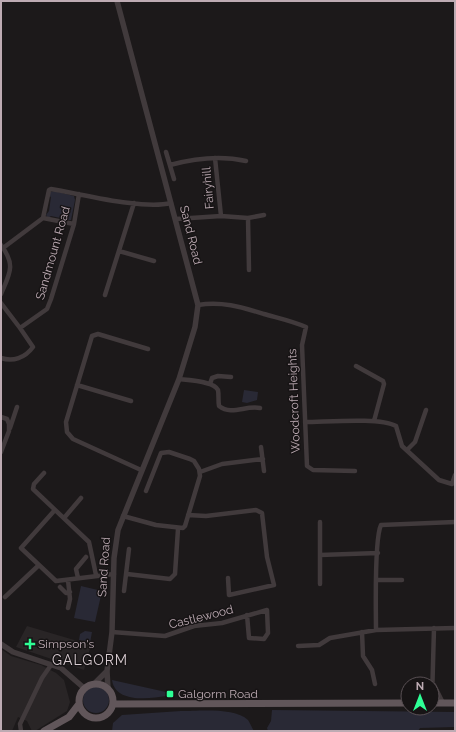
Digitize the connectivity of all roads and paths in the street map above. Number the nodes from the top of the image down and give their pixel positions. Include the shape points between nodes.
1 (117, 1) edge
2 (166, 152) dead end
3 (215, 158) junction
4 (246, 161) dead end
5 (170, 165) junction
6 (174, 179) dead end
7 (79, 194) junction
8 (134, 203) junction
9 (171, 203) junction
10 (264, 215) dead end
11 (221, 216) junction
12 (43, 217) junction
13 (248, 218) junction
14 (176, 219) junction
15 (74, 224) junction
16 (2, 246) edge
17 (119, 250) junction
18 (154, 261) dead end
19 (249, 270) dead end
20 (1, 294) edge
21 (105, 295) dead end
22 (1, 303) edge
23 (198, 304) junction
24 (20, 328) junction
25 (148, 349) dead end
26 (1, 358) edge
27 (356, 366) dead end
28 (231, 377) dead end
29 (179, 379) junction
30 (210, 384) junction
31 (77, 386) junction
32 (131, 401) dead end
33 (17, 407) dead end
34 (260, 408) dead end
35 (426, 410) dead end
36 (1, 417) edge
37 (374, 421) junction
38 (305, 422) junction
39 (8, 435) junction
40 (261, 447) dead end
41 (407, 450) junction
42 (1, 452) edge
43 (263, 459) junction
44 (142, 470) junction
45 (264, 471) dead end
46 (355, 471) dead end
47 (200, 472) junction
48 (44, 473) dead end
49 (455, 475) edge
50 (146, 491) dead end
51 (81, 498) dead end
52 (54, 511) junction
53 (188, 515) junction
54 (123, 516) junction
55 (64, 518) junction
56 (320, 522) dead end
57 (455, 522) edge
58 (178, 529) junction
59 (129, 549) dead end
60 (378, 553) junction
61 (320, 555) junction
62 (86, 557) dead end
63 (39, 565) junction
64 (114, 574) junction
65 (127, 574) junction
66 (96, 575) junction
67 (78, 578) junction
68 (228, 578) dead end
69 (68, 580) junction
70 (377, 580) junction
71 (402, 580) dead end
72 (320, 584) dead end
73 (60, 587) dead end
74 (124, 591) dead end
75 (70, 592) junction
76 (5, 597) dead end
77 (68, 608) dead end
78 (247, 615) junction
79 (434, 628) junction
80 (455, 628) edge
81 (376, 630) junction
82 (112, 632) junction
83 (362, 632) junction
84 (1, 644) edge
85 (298, 646) dead end
86 (51, 665) junction
87 (107, 671) junction
88 (434, 676) edge
89 (94, 684) junction
90 (375, 684) dead end
91 (84, 688) junction
92 (108, 689) junction
93 (440, 697) edge
94 (400, 703) edge
95 (443, 703) joint
96 (455, 703) edge
97 (79, 704) junction
98 (113, 704) junction
99 (69, 716) junction
100 (88, 717) junction
101 (21, 731) edge
102 (44, 731) edge

1 - 9 street, Sand Road
2 - 5 street
3 - 4 street, Fairyhill
3 - 5 street, Fairyhill via 192,159
3 - 11 street, Fairyhill
5 - 6 street
7 - 8 street, Sandmount Road
7 - 12 street, Sandmount Road via 51,189 47,193
7 - 15 street, Sandmount Road
8 - 9 street, Sandmount Road
8 - 17 street
9 - 14 street, Sand Road
10 - 13 street, Fairyhill
11 - 13 street, Fairyhill
11 - 14 street, Fairyhill
12 - 15 street
12 - 16 street, Sandmount Road
13 - 19 street
14 - 23 street, Sand Road
15 - 24 street, Sandmount Road via 47,309
16 - 20 street, Sandmount Road via 11,260 11,271
17 - 18 street
17 - 21 street
22 - 24 street
23 - 29 street, Sand Road via 196,327
23 - 38 street, Woodcroft Heights via 231,304 306,327 302,345
24 - 26 street via 33,347 25,355 13,360
25 - 31 street via 95,334 92,336
27 - 37 street via 383,382
28 - 30 street via 216,376
29 - 30 street
29 - 44 street, Sand Road
30 - 34 street via 218,391 218,406 223,409 236,411 251,407
31 - 32 street
31 - 44 street via 66,422 67,432 73,439
33 - 39 street
35 - 41 street via 415,442
36 - 39 street via 9,422
37 - 38 street
37 - 41 street via 396,426 402,446
38 - 46 street, Woodcroft Heights via 309,469
39 - 42 street
40 - 43 street
41 - 49 street via 439,480 452,484
43 - 45 street
43 - 47 street via 222,464
44 - 54 street, Sand Road
47 - 50 street via 194,461 163,452 159,455
47 - 53 street
48 - 52 street via 34,484 33,489
51 - 55 street
52 - 55 street
52 - 63 street via 21,548
53 - 58 street via 185,526
53 - 68 street via 206,516 256,510 262,513 267,557 274,585 229,595
54 - 58 street
54 - 64 street, Sand Road via 118,530
55 - 66 street via 89,542
56 - 61 street
57 - 60 street via 381,525
58 - 65 street via 175,574 170,580
59 - 65 street
60 - 61 street
60 - 70 street
61 - 72 street
62 - 67 street via 76,569
63 - 69 street via 56,581
63 - 76 street
64 - 66 street
64 - 82 street, Sand Road
65 - 74 street
66 - 67 street
67 - 69 street
69 - 75 street
70 - 71 street
70 - 81 street
73 - 75 street via 66,593
75 - 77 street
78 - 78 street, Castlewood via 249,638 264,639 268,633 267,610
78 - 82 street, Castlewood via 222,623 194,626 165,636
79 - 80 street
79 - 81 street
79 - 88 street
81 - 83 street
82 - 87 street, Sand Road
83 - 85 street via 330,638 319,645
83 - 90 street via 363,656 372,670
84 - 86 street via 13,652
86 - 91 street via 61,668
86 - 101 street via 20,724
87 - 89 street
87 - 92 street, Sand Road
89 - 91 main road
89 - 92 main road
91 - 97 main road via 79,696
92 - 98 main road
93 - 95 street
94 - 98 main road
95 - 96 main road
97 - 99 main road
97 - 100 main road via 81,711
98 - 100 main road via 104,717
99 - 100 main road
99 - 102 main road

